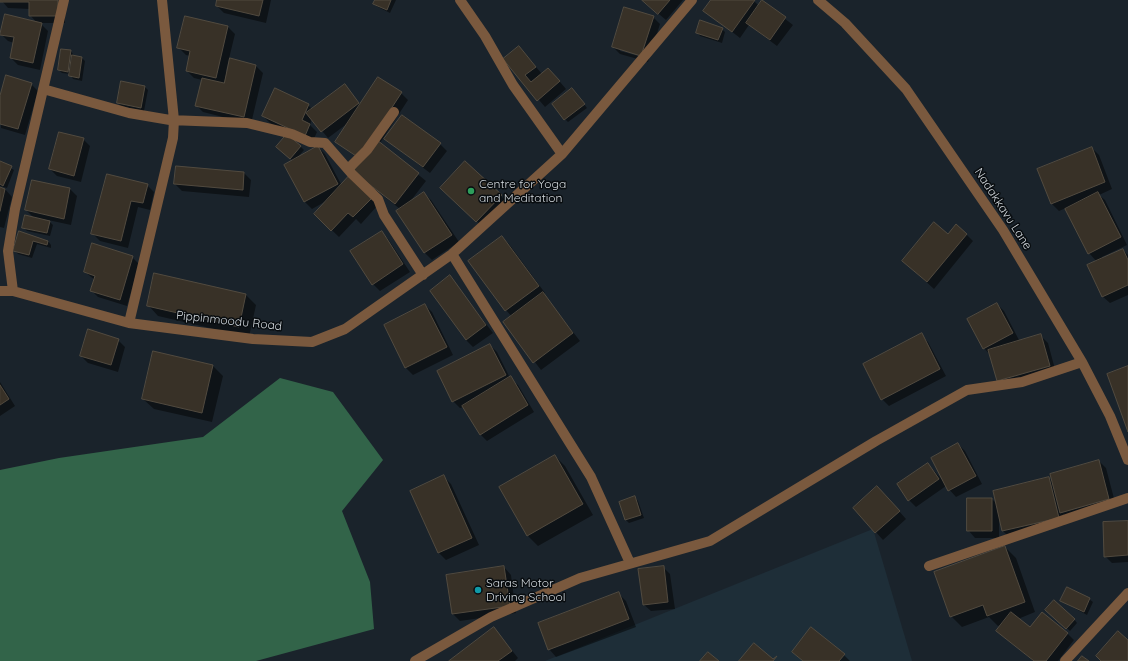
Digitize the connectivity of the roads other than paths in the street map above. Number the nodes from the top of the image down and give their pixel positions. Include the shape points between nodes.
1 (64, 0) edge
2 (162, 0) edge
3 (460, 0) edge
4 (692, 0) edge
5 (818, 0) edge
6 (43, 89) junction
7 (394, 112) dead end
8 (174, 120) junction
9 (562, 154) junction
10 (348, 169) junction
11 (452, 254) junction
12 (423, 275) junction
13 (0, 291) edge
14 (12, 291) junction
15 (129, 324) junction
16 (1082, 362) junction
17 (1127, 454) edge
18 (1128, 498) edge
19 (630, 563) junction
20 (930, 566) dead end
21 (1128, 593) edge
22 (415, 661) edge
23 (1065, 661) edge

1 - 6 street
2 - 8 street
3 - 9 street via 485,36 513,86
4 - 9 street, Pippinmoodu Road
5 - 16 street, Nadakkavu Lane via 845,23 906,89 1003,230
6 - 8 street via 129,113
6 - 14 street via 15,209 8,251
7 - 10 street via 367,150
8 - 10 street via 247,123 292,134 310,142 325,143
8 - 15 street via 173,138
9 - 11 street, Pippinmoodu Road
10 - 12 street via 378,199 384,215
11 - 12 street, Pippinmoodu Road
11 - 19 street via 591,477
12 - 15 street, Pippinmoodu Road via 345,329 312,342 254,339
13 - 14 street, Pippinmoodu Road
14 - 15 street, Pippinmoodu Road
16 - 17 street, Nadakkavu Lane
16 - 19 street via 1022,382 967,390 876,441 710,541
18 - 20 street
19 - 22 street via 580,578 491,617
21 - 23 street

